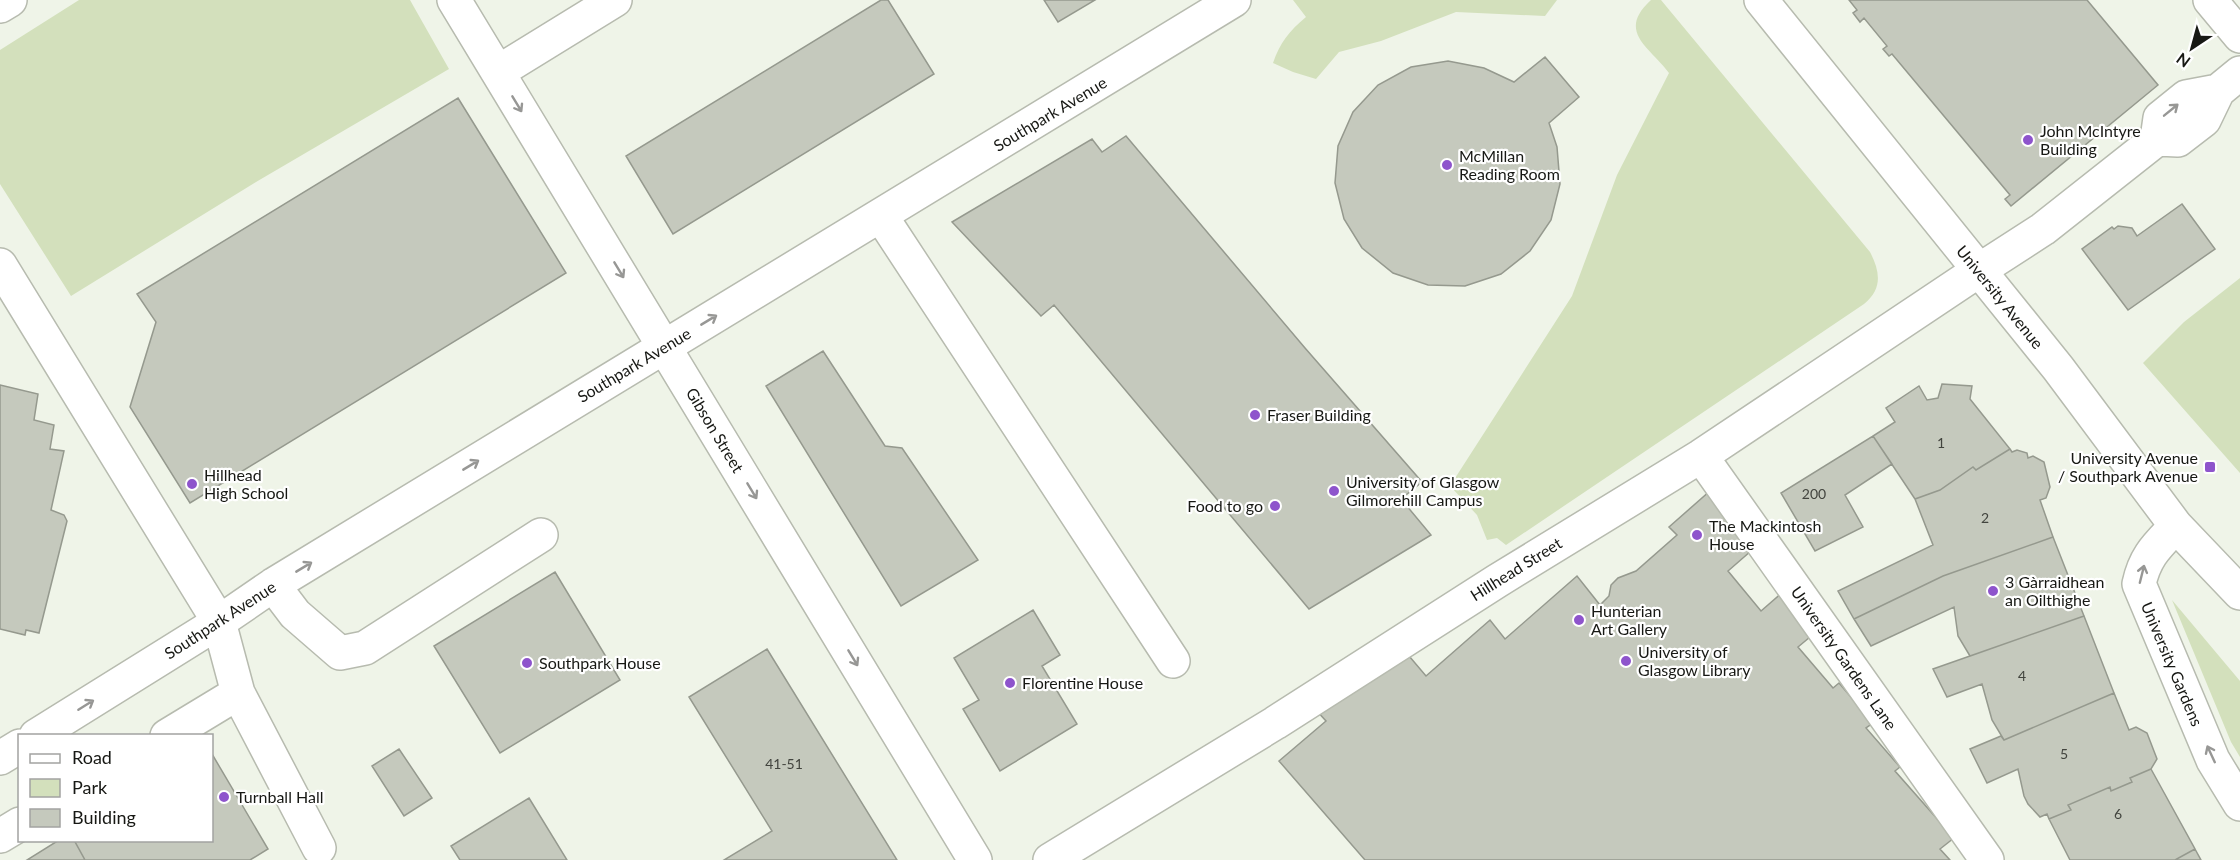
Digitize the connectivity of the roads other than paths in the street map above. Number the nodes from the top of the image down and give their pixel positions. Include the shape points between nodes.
1 (10, 0) edge
2 (454, 0) edge
3 (615, 0) edge
4 (1234, 0) edge
5 (1761, 0) edge
6 (2210, 0) edge
7 (0, 6) edge
8 (2240, 36) edge
9 (498, 72) junction
10 (2229, 82) edge
11 (881, 216) junction
12 (0, 265) edge
13 (1978, 271) junction
14 (665, 346) junction
15 (1701, 456) junction
16 (2176, 526) junction
17 (541, 535) dead end
18 (273, 585) junction
19 (2240, 593) edge
20 (219, 622) junction
21 (1173, 661) dead end
22 (238, 693) junction
23 (38, 734) edge
24 (169, 734) edge
25 (18, 747) edge
26 (0, 758) edge
27 (2240, 804) edge
28 (18, 825) edge
29 (0, 836) edge
30 (319, 848) dead end
31 (975, 860) edge
32 (1050, 860) edge
33 (1987, 860) edge

1 - 7 street
2 - 9 street, Gibson Street
3 - 9 street
4 - 11 street, Southpark Avenue
5 - 13 street, University Avenue
6 - 8 street
9 -> 14 street, Gibson Street
10 - 13 street, Hillhead Street via 2204,120 2178,140 2157,139 2043,230
14 -> 11 street, Southpark Avenue
11 - 21 street
12 - 20 street
13 - 15 street, Hillhead Street
13 - 16 street, University Avenue via 2058,368
18 -> 14 street, Southpark Avenue
14 -> 31 street, Gibson Street
15 - 32 street, Hillhead Street
15 - 33 street, University Gardens Lane
16 - 19 street, University Avenue
27 -> 16 street, University Gardens via 2213,760 2139,584 2150,553
17 - 18 street via 364,648 340,653 295,614
18 - 20 street, Southpark Avenue
20 - 22 street
23 -> 20 street, Southpark Avenue
22 - 24 street
22 - 30 street
25 - 26 street
28 - 29 street

